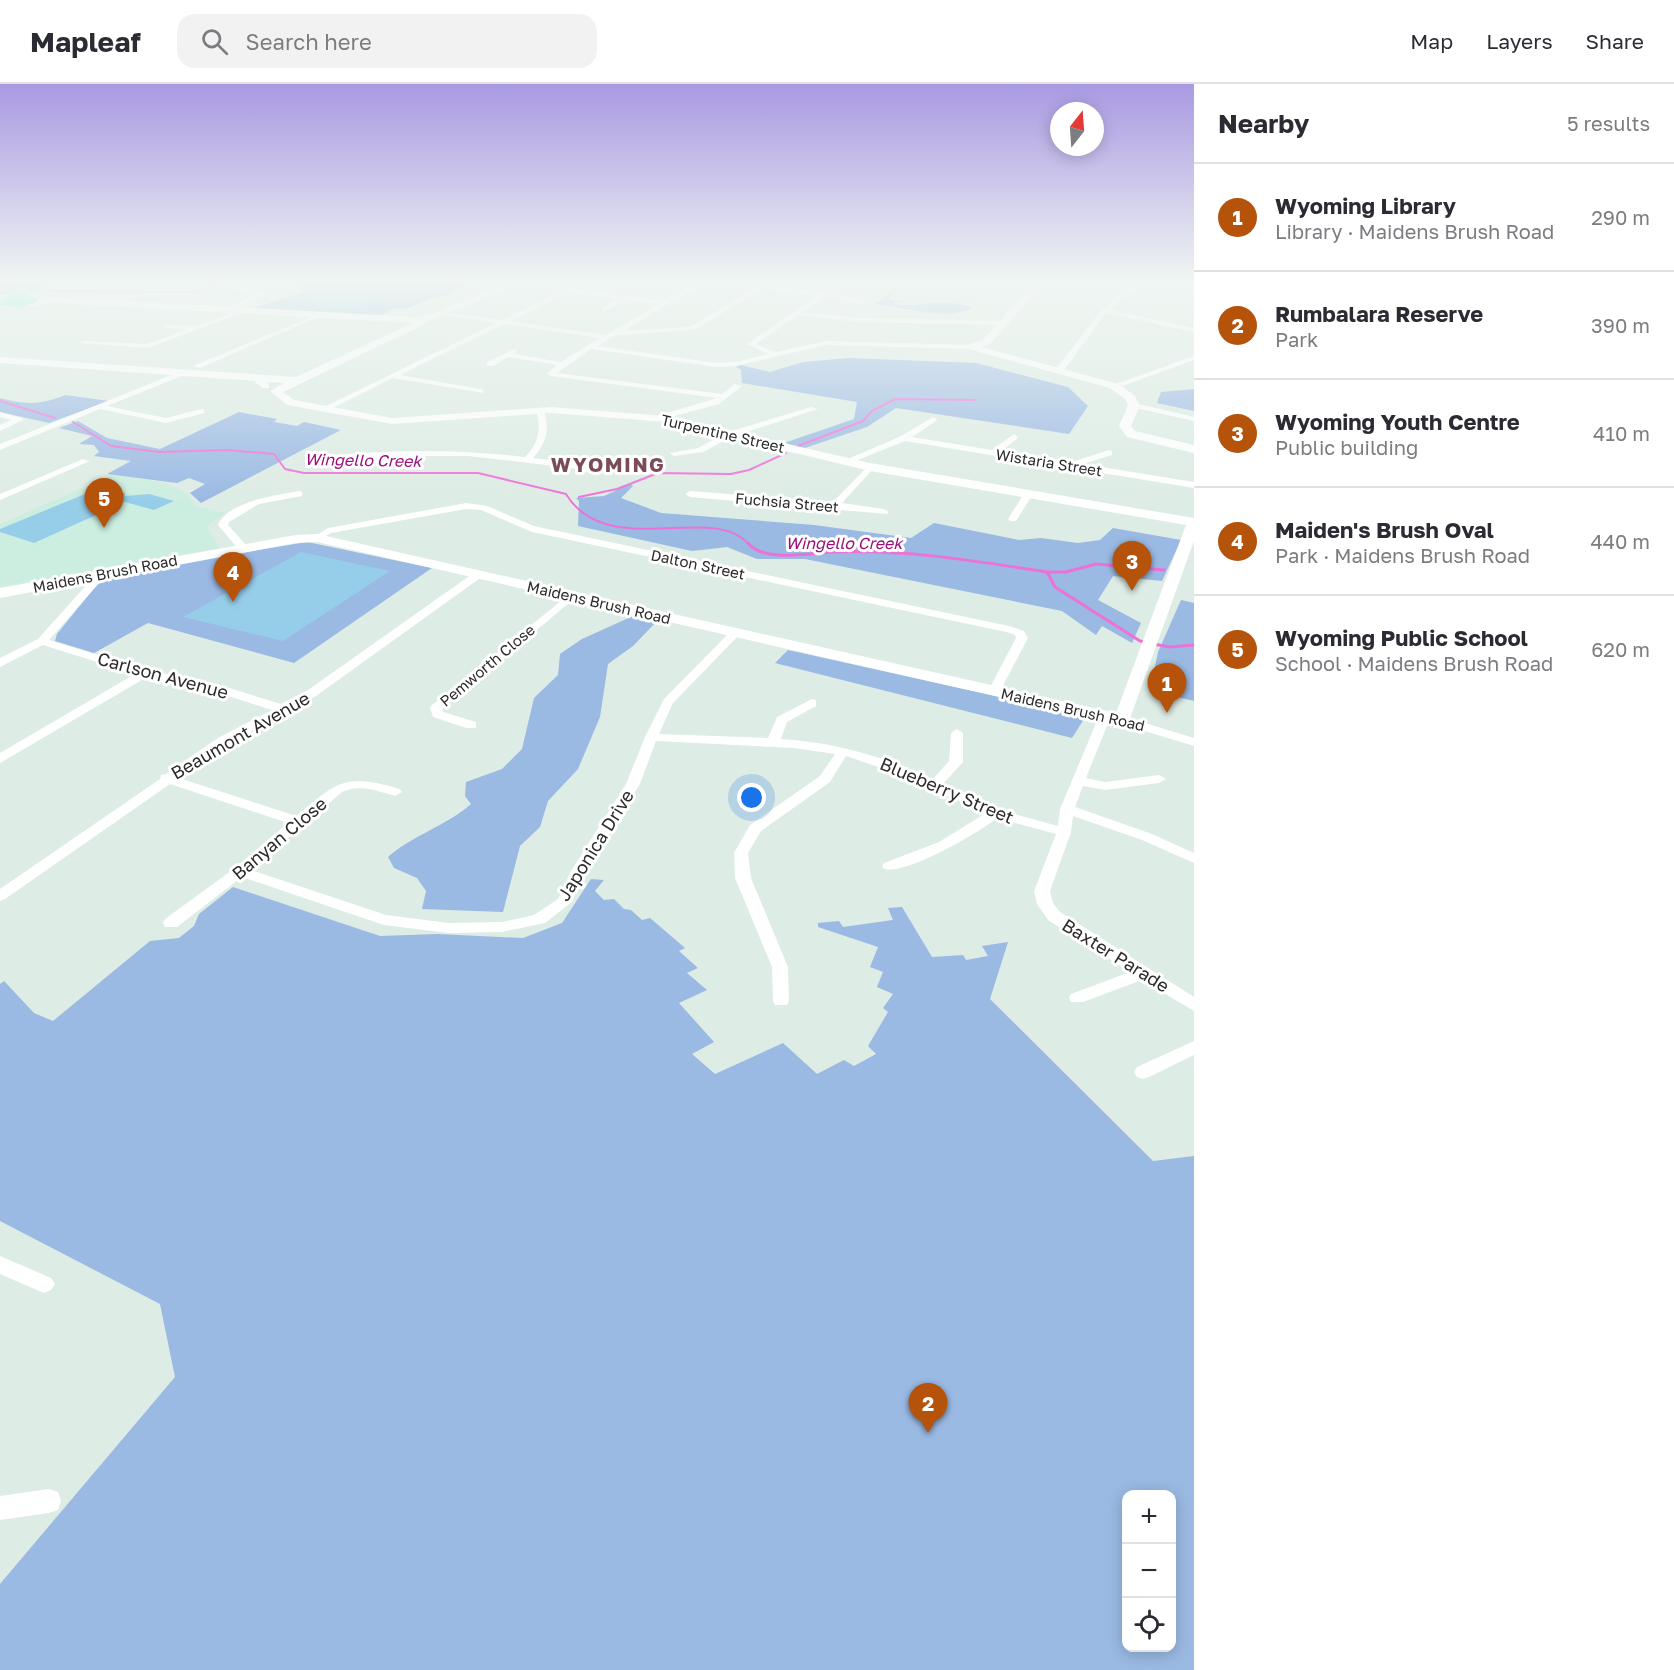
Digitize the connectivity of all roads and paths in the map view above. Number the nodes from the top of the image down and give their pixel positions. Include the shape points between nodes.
1 (223, 355) edge
2 (351, 355) edge
3 (435, 355) edge
4 (507, 355) joint
5 (577, 355) edge
6 (646, 355) edge
7 (770, 355) edge
8 (1002, 355) edge
9 (1071, 355) edge
10 (1194, 358) edge
11 (0, 360) edge
12 (490, 364) dead end
13 (563, 364) junction
14 (197, 366) dead end
15 (1057, 370) junction
16 (184, 372) junction
17 (392, 376) junction
18 (295, 381) junction
19 (738, 386) dead end
20 (1114, 386) junction
21 (480, 391) dead end
22 (722, 396) junction
23 (1134, 405) junction
24 (100, 407) junction
25 (324, 409) junction
26 (814, 409) dead end
27 (201, 411) dead end
28 (540, 411) junction
29 (0, 414) edge
30 (660, 418) junction
31 (933, 419) dead end
32 (1194, 419) edge
33 (0, 428) edge
34 (731, 434) junction
35 (1014, 437) dead end
36 (904, 438) junction
37 (0, 448) edge
38 (1194, 449) edge
39 (674, 453) dead end
40 (993, 453) junction
41 (1109, 453) dead end
42 (347, 457) dead end
43 (86, 460) dead end
44 (527, 460) junction
45 (845, 462) junction
46 (1074, 465) junction
47 (870, 467) junction
48 (587, 471) dead end
49 (1194, 485) edge
50 (299, 494) dead end
51 (690, 494) dead end
52 (1028, 494) junction
53 (0, 497) edge
54 (835, 505) junction
55 (884, 512) dead end
56 (1013, 519) dead end
57 (1193, 530) edge
58 (317, 538) junction
59 (243, 548) junction
60 (102, 574) junction
61 (479, 574) junction
62 (0, 593) edge
63 (571, 596) junction
64 (736, 632) junction
65 (42, 641) junction
66 (0, 663) edge
67 (145, 673) junction
68 (994, 691) junction
69 (812, 702) dead end
70 (283, 708) junction
71 (1114, 718) junction
72 (471, 725) dead end
73 (957, 733) dead end
74 (651, 737) junction
75 (774, 741) junction
76 (1194, 742) edge
77 (843, 751) junction
78 (0, 759) edge
79 (166, 778) junction
80 (1159, 779) dead end
81 (1079, 781) junction
82 (936, 784) junction
83 (395, 792) dead end
84 (1067, 809) junction
85 (994, 813) junction
86 (298, 822) junction
87 (1064, 832) junction
88 (1194, 859) edge
89 (889, 866) dead end
90 (240, 871) junction
91 (0, 896) edge
92 (171, 922) dead end
93 (1143, 973) junction
94 (1077, 998) dead end
95 (781, 1001) dead end
96 (1194, 1005) edge
97 (1194, 1047) edge
98 (1143, 1072) dead end
99 (0, 1265) edge
100 (44, 1284) dead end
101 (49, 1501) dead end
102 (0, 1508) edge

1 - 14 street
2 - 18 street
3 - 17 street
4 - 12 street
4 - 13 street
5 - 13 street
6 - 7 street via 716,365
8 - 15 street
9 - 15 street
10 - 20 street
11 - 16 street
13 - 22 street via 552,375
15 - 20 street
16 - 18 street via 265,382
16 - 24 street
17 - 21 street
17 - 25 street
18 - 25 street, Turpentine Street via 275,391 291,403
19 - 22 street
20 - 23 street via 1130,397
22 - 30 street via 714,403
23 - 32 street
23 - 38 street via 1125,426 1131,435
24 - 27 street via 166,421
24 - 37 street
25 - 28 street, Turpentine Street via 392,421
26 - 34 street
28 - 30 street, Turpentine Street
28 - 44 street via 545,429 539,446
29 - 33 street via 19,420
30 - 34 street, Turpentine Street
31 - 36 street
34 - 39 street via 700,450
34 - 45 street, Turpentine Street
35 - 40 street
36 - 40 street, Wistaria Street
36 - 45 street
40 - 46 street, Wistaria Street
41 - 46 street
42 - 44 street via 433,452
43 - 53 street
44 - 48 street
45 - 47 street, Turpentine Street
46 - 49 street, Wistaria Street
47 - 52 street, Turpentine Street
47 - 54 street
50 - 59 street via 256,502 225,520 223,525
51 - 54 street, Fuchsia Street
52 - 56 street
52 - 57 street, Turpentine Street
54 - 55 street, Fuchsia Street
57 - 71 street via 1150,643
58 - 59 street, Maidens Brush Road
58 - 61 street, Maidens Brush Road
58 - 68 street, Dalton Street via 328,531 454,508 487,507 520,526 1020,633 1022,638
59 - 60 street, Maidens Brush Road
60 - 62 street, Maidens Brush Road
60 - 65 street
61 - 63 street, Maidens Brush Road
61 - 70 street, Beaumont Avenue via 321,687
63 - 64 street, Maidens Brush Road
63 - 72 street, Pemworth Close via 436,708 441,717
64 - 68 street, Maidens Brush Road
64 - 74 street, Japonica Drive via 669,702
65 - 66 street
65 - 67 street, Carlson Avenue
67 - 70 street, Carlson Avenue via 209,686
67 - 78 street
68 - 71 street, Maidens Brush Road
69 - 75 street via 781,720
70 - 79 street, Beaumont Avenue
71 - 76 street, Maidens Brush Road
71 - 81 street, Baxter Parade
73 - 82 street via 956,762
74 - 75 street, Blueberry Street via 686,742
74 - 90 street, Japonica Drive via 633,784 578,871 564,902 538,919 502,927 449,928 384,920
75 - 77 street, Blueberry Street
77 - 82 street, Blueberry Street via 880,760
77 - 95 street via 825,779 755,828 741,854 743,878 780,967
79 - 86 street
79 - 91 street, Beaumont Avenue
80 - 81 street via 1105,786
81 - 84 street, Baxter Parade
82 - 85 street, Blueberry Street
83 - 86 street, Banyan Close via 372,784 351,783 337,789
84 - 87 street, Baxter Parade
84 - 88 street via 1147,837
85 - 87 street, Blueberry Street
85 - 89 street via 976,829 937,849
86 - 90 street, Banyan Close
87 - 93 street, Baxter Parade via 1042,891 1045,904 1054,916
90 - 92 street, Banyan Close
93 - 94 street
93 - 96 street, Baxter Parade
97 - 98 street
99 - 100 street
101 - 102 street

